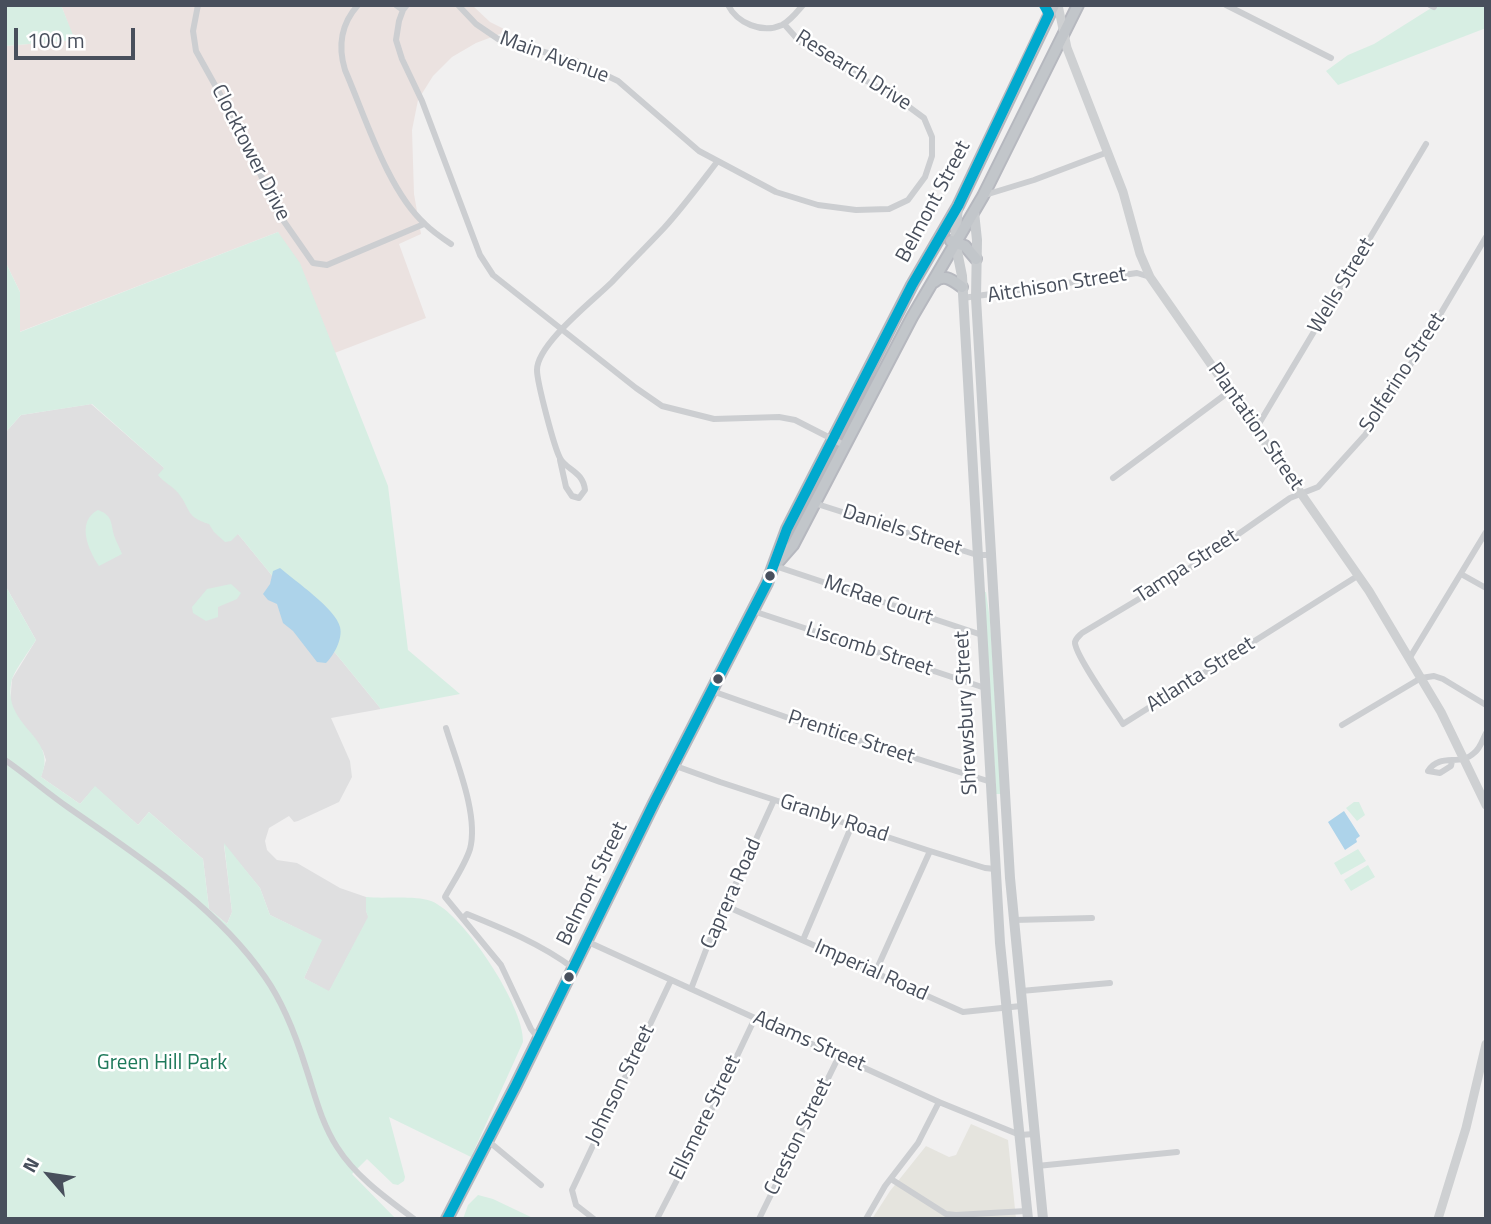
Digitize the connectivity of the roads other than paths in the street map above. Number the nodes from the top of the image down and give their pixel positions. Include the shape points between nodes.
1 (198, 5) edge
2 (358, 5) edge
3 (396, 5) edge
4 (458, 5) edge
5 (728, 5) edge
6 (803, 5) edge
7 (1078, 5) edge
8 (1226, 5) edge
9 (405, 8) edge
10 (1051, 8) edge
11 (784, 24) junction
12 (1063, 33) junction
13 (1331, 58) dead end
14 (1426, 144) dead end
15 (1108, 152) junction
16 (717, 162) junction
17 (983, 196) junction
18 (958, 206) junction
19 (974, 212) junction
20 (424, 224) junction
21 (1486, 237) edge
22 (936, 240) junction
23 (954, 241) junction
24 (451, 244) dead end
25 (976, 259) junction
26 (1150, 277) junction
27 (929, 286) junction
28 (962, 293) junction
29 (976, 298) junction
30 (561, 330) junction
31 (1230, 391) junction
32 (1257, 427) junction
33 (833, 438) junction
34 (844, 445) junction
35 (560, 460) junction
36 (1114, 478) dead end
37 (1303, 494) junction
38 (814, 503) junction
39 (1486, 532) edge
40 (977, 555) junction
41 (992, 555) junction
42 (775, 566) junction
43 (1461, 574) junction
44 (1359, 575) junction
45 (1486, 588) edge
46 (753, 611) junction
47 (982, 635) junction
48 (1075, 643) joint
49 (1409, 659) junction
50 (1421, 678) junction
51 (985, 688) junction
52 (712, 691) junction
53 (1486, 705) edge
54 (1342, 725) dead end
55 (446, 728) dead end
56 (1486, 733) edge
57 (1464, 758) junction
58 (5, 760) edge
59 (1452, 761) dead end
60 (673, 765) junction
61 (991, 782) junction
62 (774, 800) junction
63 (1486, 805) edge
64 (852, 825) junction
65 (930, 851) junction
66 (995, 869) junction
67 (726, 906) junction
68 (463, 918) junction
69 (1092, 918) dead end
70 (1014, 920) junction
71 (803, 940) junction
72 (586, 942) junction
73 (573, 968) junction
74 (875, 973) junction
75 (671, 980) junction
76 (1110, 983) dead end
77 (691, 989) junction
78 (1020, 992) junction
79 (1021, 1006) junction
80 (1006, 1007) junction
81 (755, 1018) junction
82 (538, 1038) junction
83 (1486, 1044) edge
84 (839, 1056) junction
85 (939, 1102) junction
86 (1034, 1134) junction
87 (1020, 1135) junction
88 (487, 1140) junction
89 (1177, 1152) dead end
90 (1037, 1166) junction
91 (891, 1179) junction
92 (541, 1185) dead end
93 (1027, 1215) edge
94 (946, 1216) edge
95 (414, 1219) edge
96 (447, 1219) edge
97 (594, 1219) edge
98 (657, 1219) edge
99 (759, 1219) edge
100 (866, 1219) edge
101 (1042, 1219) edge
102 (1438, 1219) edge

1 - 20 street, Clocktower Drive via 192,30 196,51 245,139 276,210 313,262 327,265
2 - 20 street via 341,41 345,70 402,197
3 - 9 street
4 - 16 street, Main Avenue via 498,39 576,61 618,81
5 - 11 street, Research Drive via 736,18 749,25
6 - 11 street, Research Drive
7 - 12 highway, Belmont Street
8 - 13 street
9 - 30 street via 396,40 480,255 492,275
10 - 12 main road, Plantation Street
10 - 18 highway, Belmont Street
11 - 16 street, Research Drive via 800,42 917,112 932,137 928,171 902,204 858,210 787,196
12 - 15 main road, Plantation Street
12 - 17 highway, Belmont Street
14 - 32 street, Wells Street
15 - 17 street
15 - 26 main road, Plantation Street
16 - 30 street via 666,226
17 - 19 highway, Belmont Street
18 - 22 highway, Belmont Street
18 - 23 main road, Shrewsbury Street
19 - 23 highway, Belmont Street
19 - 25 main road, Shrewsbury Street
20 - 24 street
21 - 37 street, Solferino Street via 1369,429 1318,487
22 - 23 highway
22 - 33 highway, Belmont Street
23 - 25 highway
23 - 27 highway, Belmont Street
23 - 28 main road, Shrewsbury Street
25 - 29 main road, Shrewsbury Street
26 - 29 street, Aitchison Street via 1137,274
26 - 31 main road, Plantation Street
27 - 28 highway via 948,278
27 - 34 highway, Belmont Street
28 - 29 street, Aitchison Street
28 - 40 main road, Shrewsbury Street
29 - 41 main road, Shrewsbury Street
30 - 33 street via 662,406 714,419 779,417
30 - 35 street via 537,371
31 - 32 main road, Plantation Street
31 - 36 street
32 - 37 main road, Plantation Street
33 - 34 street
33 - 42 highway, Belmont Street via 787,529
34 - 38 highway, Belmont Street
35 - 35 street via 583,480 585,490 579,498 568,491
37 - 44 main road, Plantation Street
37 - 48 street, Tampa Street via 1290,498 1184,572 1082,633
38 - 40 street, Daniels Street
38 - 42 highway, Belmont Street via 793,545
39 - 43 street
40 - 41 street, Daniels Street
40 - 47 main road, Shrewsbury Street
41 - 70 main road, Shrewsbury Street
42 - 46 highway, Belmont Street
42 - 47 street, McRae Court
43 - 45 street
43 - 49 street
44 - 48 street, Atlanta Street via 1123,724
44 - 49 main road, Plantation Street
46 - 51 street, Liscomb Street
46 - 52 highway, Belmont Street
47 - 51 main road, Shrewsbury Street
49 - 50 main road, Plantation Street
50 - 53 street via 1443,679
50 - 54 street
50 - 57 main road, Plantation Street
51 - 61 main road, Shrewsbury Street
52 - 60 highway, Belmont Street
52 - 61 street, Prentice Street
55 - 68 street via 472,818 470,851 445,897
56 - 57 street via 1476,752
57 - 59 street
57 - 63 main road, Plantation Street
58 - 95 street via 139,856 242,948 284,1011 321,1116 338,1149 369,1183
60 - 62 street, Granby Road
60 - 72 highway, Belmont Street
61 - 66 main road, Shrewsbury Street
62 - 64 street, Granby Road
62 - 67 street, Caprera Road
64 - 65 street, Granby Road
64 - 71 street
65 - 66 street, Granby Road
65 - 74 street
66 - 80 main road, Shrewsbury Street
67 - 71 street, Imperial Road
67 - 77 street, Caprera Road
68 - 73 street via 467,914 521,937
68 - 82 street via 501,965
69 - 70 street
70 - 78 main road, Shrewsbury Street
71 - 74 street, Imperial Road
72 - 73 highway, Belmont Street
72 - 75 street, Adams Street
73 - 82 highway, Belmont Street
74 - 80 street, Imperial Road via 963,1012
75 - 77 street, Adams Street
75 - 97 street, Johnson Street via 572,1190 576,1205
76 - 78 street
77 - 81 street, Adams Street
78 - 79 main road, Shrewsbury Street
79 - 80 street, Imperial Road
79 - 86 main road, Shrewsbury Street
80 - 87 main road, Shrewsbury Street
81 - 84 street, Adams Street
81 - 98 street, Ellsmere Street
82 - 88 highway, Belmont Street
83 - 102 main road via 1469,1120
84 - 85 street, Adams Street
84 - 99 street, Creston Street
85 - 87 street, Adams Street
85 - 91 street via 918,1143
86 - 87 street, Adams Street
86 - 90 main road, Shrewsbury Street
87 - 93 main road, Shrewsbury Street
88 - 92 street
88 - 96 highway, Belmont Street
89 - 90 street
90 - 101 main road, Shrewsbury Street
91 - 94 street
91 - 100 street
93 - 94 street

